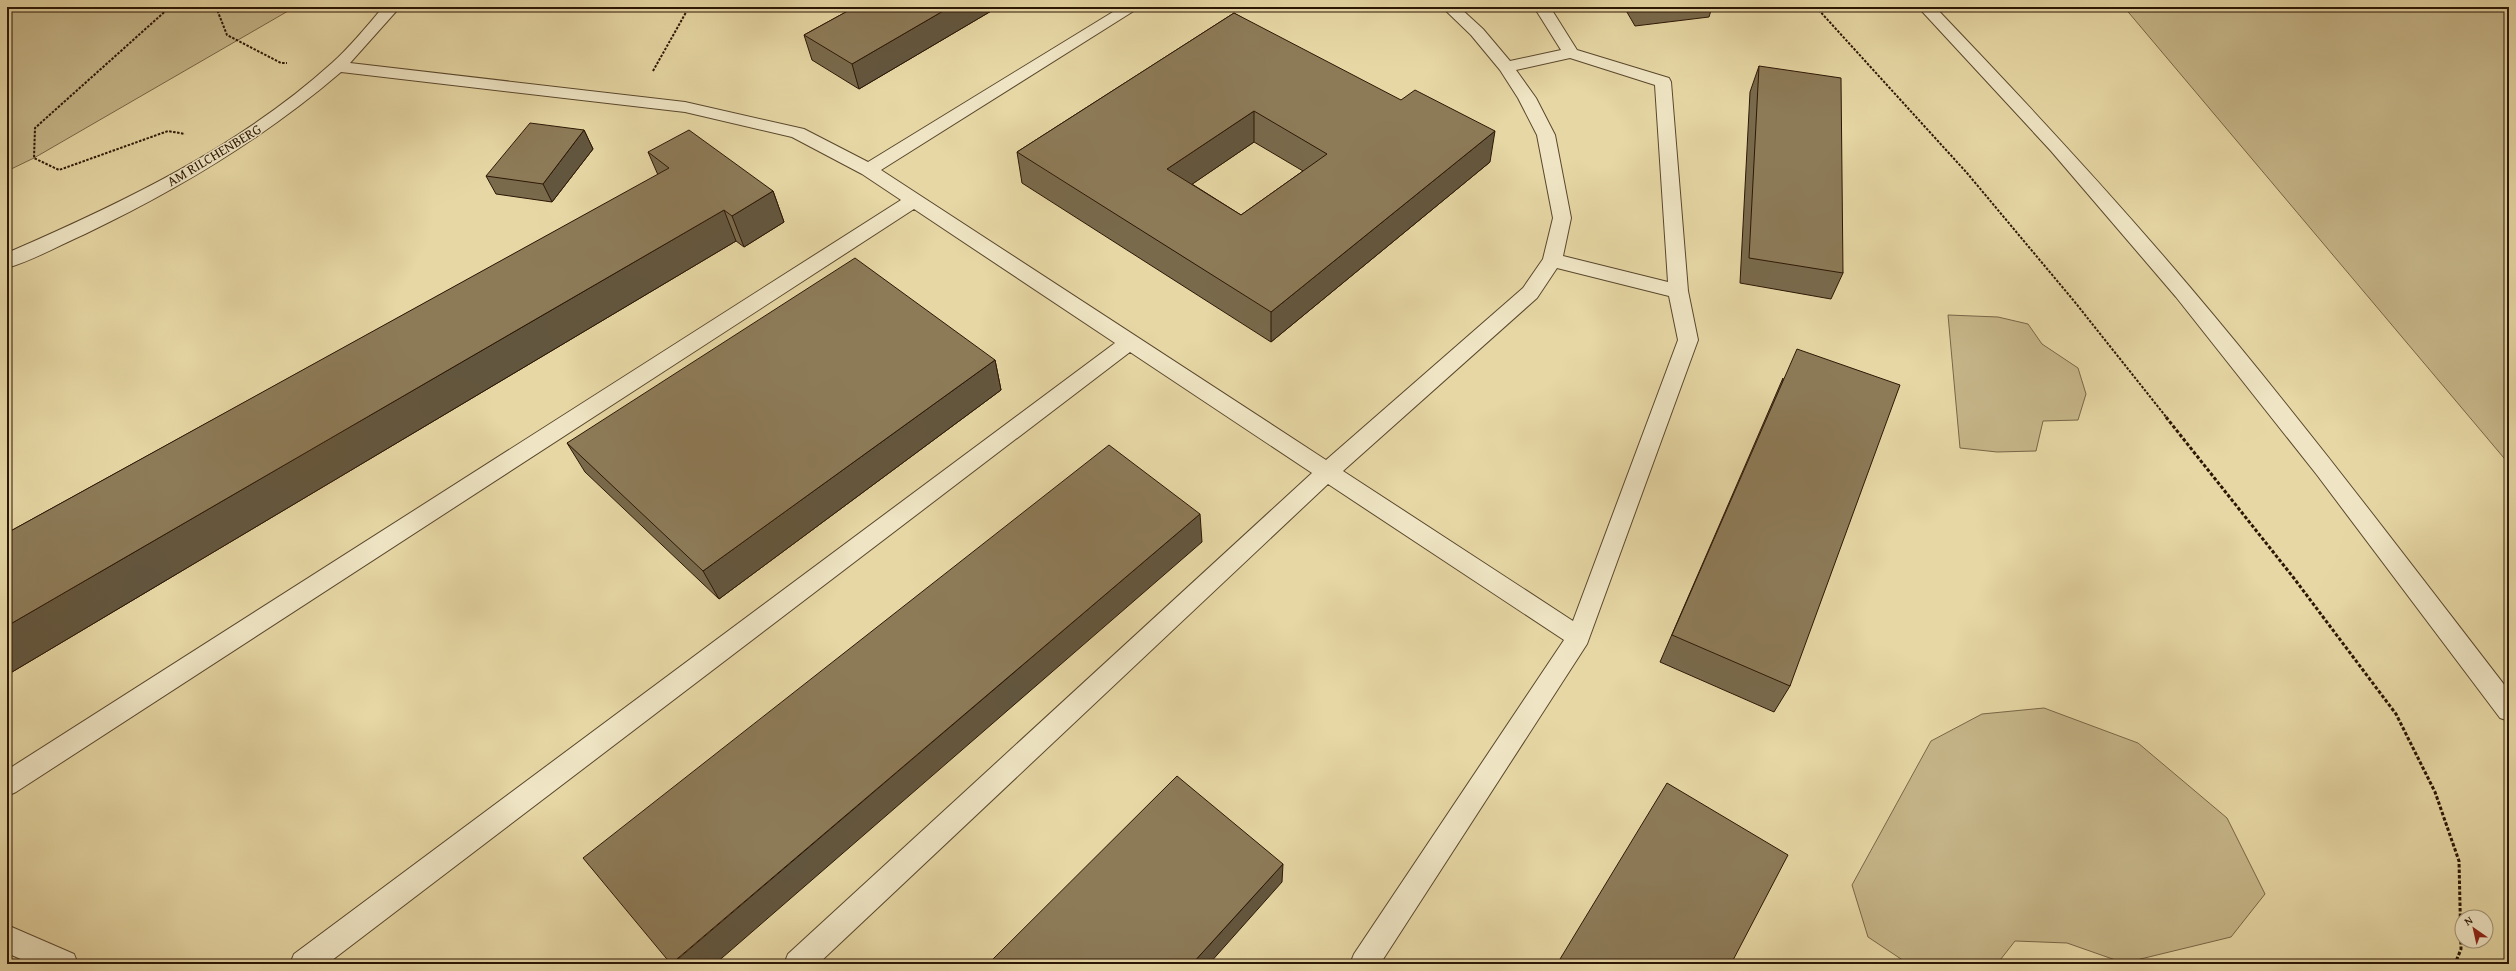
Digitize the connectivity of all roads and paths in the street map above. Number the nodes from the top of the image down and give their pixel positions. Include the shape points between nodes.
1 (170, 7) edge
2 (216, 7) edge
3 (392, 7) edge
4 (689, 7) edge
5 (1132, 7) edge
6 (1450, 7) edge
7 (1542, 7) edge
8 (1816, 7) edge
9 (1926, 7) edge
10 (1571, 53) junction
11 (338, 67) junction
12 (1506, 67) junction
13 (636, 101) junction
14 (237, 142) junction
15 (868, 170) junction
16 (915, 200) junction
17 (1552, 260) junction
18 (7, 261) edge
19 (1678, 291) junction
20 (1130, 342) junction
21 (1327, 472) junction
22 (1579, 637) junction
23 (2509, 710) edge
24 (7, 784) edge
25 (7, 939) edge
26 (64, 964) edge
27 (304, 964) edge
28 (798, 964) edge
29 (1364, 964) edge
30 (2455, 964) edge

1 - 14 path via 35,128 34,158 59,170 168,131
2 - 11 path via 227,35 281,63
3 - 11 street, AM RILCHENBERG
4 - 13 path
5 - 15 street
6 - 12 street via 1477,32
7 - 10 street
8 - 30 path via 1967,173 2074,301 2293,577 2396,714 2435,792 2459,861 2461,949
9 - 23 street via 2010,94 2135,236 2276,408
10 - 12 street
10 - 19 street via 1663,82
11 - 13 street
11 - 14 street, AM RILCHENBERG via 280,114
12 - 17 street via 1527,98 1546,135 1562,218
13 - 15 street via 685,107 798,133
14 - 18 street, AM RILCHENBERG via 135,201
15 - 16 street
16 - 20 street
16 - 24 street
17 - 19 street
17 - 21 street via 1530,293
19 - 22 street via 1688,340
20 - 21 street
20 - 27 street
21 - 22 street
21 - 28 street
22 - 29 street
25 - 26 street

